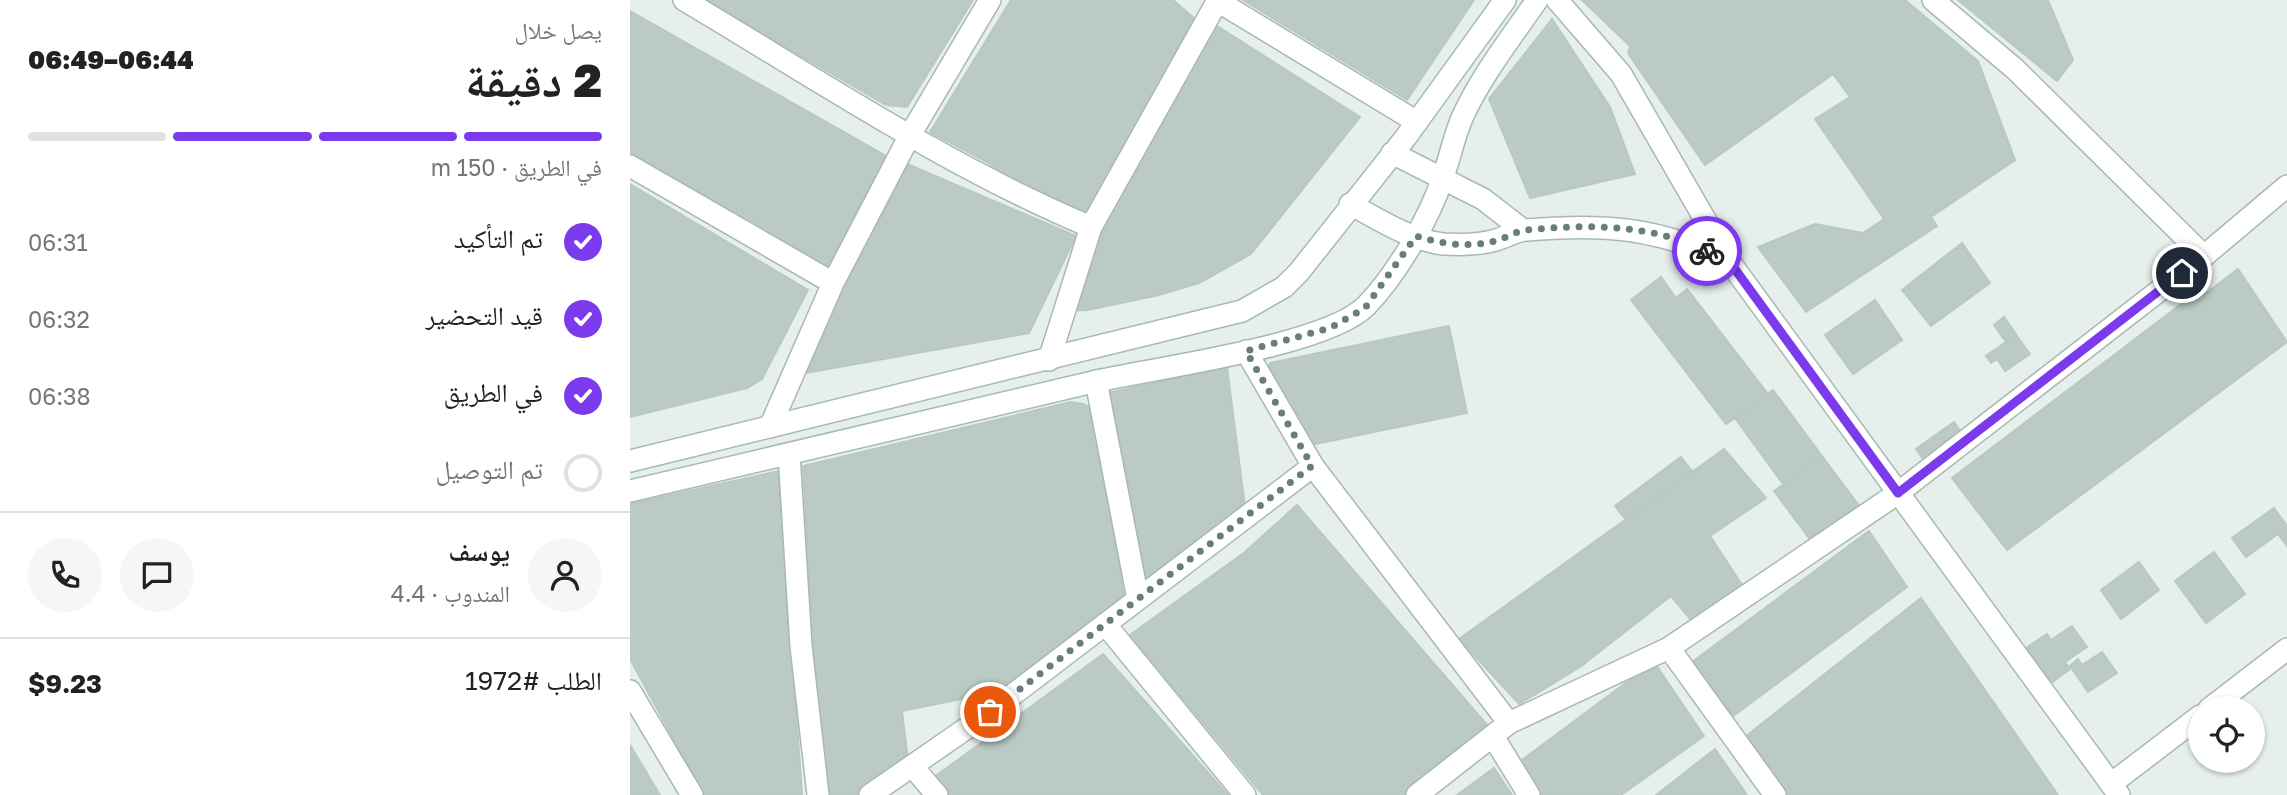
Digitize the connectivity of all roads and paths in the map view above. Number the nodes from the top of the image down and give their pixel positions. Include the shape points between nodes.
1 (684, 0) edge
2 (990, 0) edge
3 (1217, 0) edge
4 (1506, 0) edge
5 (1537, 0) edge
6 (1557, 0) edge
7 (1933, 0) edge
8 (1417, 122) junction
9 (910, 135) junction
10 (1392, 153) junction
11 (630, 166) edge
12 (1443, 177) junction
13 (2287, 186) edge
14 (1350, 204) junction
15 (1091, 226) junction
16 (1523, 230) junction
17 (1416, 236) junction
18 (2204, 256) junction
19 (1729, 261) junction
20 (833, 282) junction
21 (1246, 351) junction
22 (1049, 360) junction
23 (1096, 382) junction
24 (770, 427) junction
25 (789, 454) junction
26 (630, 461) edge
27 (1312, 466) junction
28 (630, 491) edge
29 (1898, 493) junction
30 (1139, 598) junction
31 (1105, 624) junction
32 (1669, 648) junction
33 (2287, 649) edge
34 (630, 691) edge
35 (2226, 696) edge
36 (1509, 723) junction
37 (2188, 726) edge
38 (1494, 738) junction
39 (912, 766) junction
40 (2115, 790) edge
41 (692, 795) edge
42 (818, 795) edge
43 (870, 795) edge
44 (937, 795) edge
45 (1245, 795) edge
46 (1417, 795) edge
47 (1529, 795) edge
48 (1775, 795) edge

1 - 9 street
2 - 9 street
3 - 8 street
3 - 15 street
4 - 8 street
5 - 12 street via 1475,93
6 - 19 street via 1621,74
7 - 18 street via 2015,69
8 - 10 street
9 - 15 street via 1033,202
9 - 20 street
10 - 12 street
10 - 14 street
11 - 20 street
12 - 16 street via 1500,209
12 - 17 street
13 - 18 street
14 - 17 street
14 - 22 street via 1284,288 1265,301 1242,311
15 - 22 street
16 - 17 street via 1476,244 1440,243
16 - 19 street via 1607,227 1645,231 1678,239
17 - 21 street via 1365,308 1330,328
18 - 29 street
19 - 29 street
20 - 24 street
21 - 23 street
21 - 27 street
22 - 24 street
23 - 25 street
23 - 30 street
24 - 26 street
25 - 28 street
25 - 42 street via 801,646
27 - 30 street
27 - 36 street
29 - 32 street
29 - 40 street
30 - 31 street
31 - 39 street
31 - 45 street
32 - 36 street
32 - 48 street
33 - 35 street
34 - 41 street
36 - 38 street
37 - 40 street
38 - 46 street
38 - 47 street
39 - 43 street
39 - 44 street

